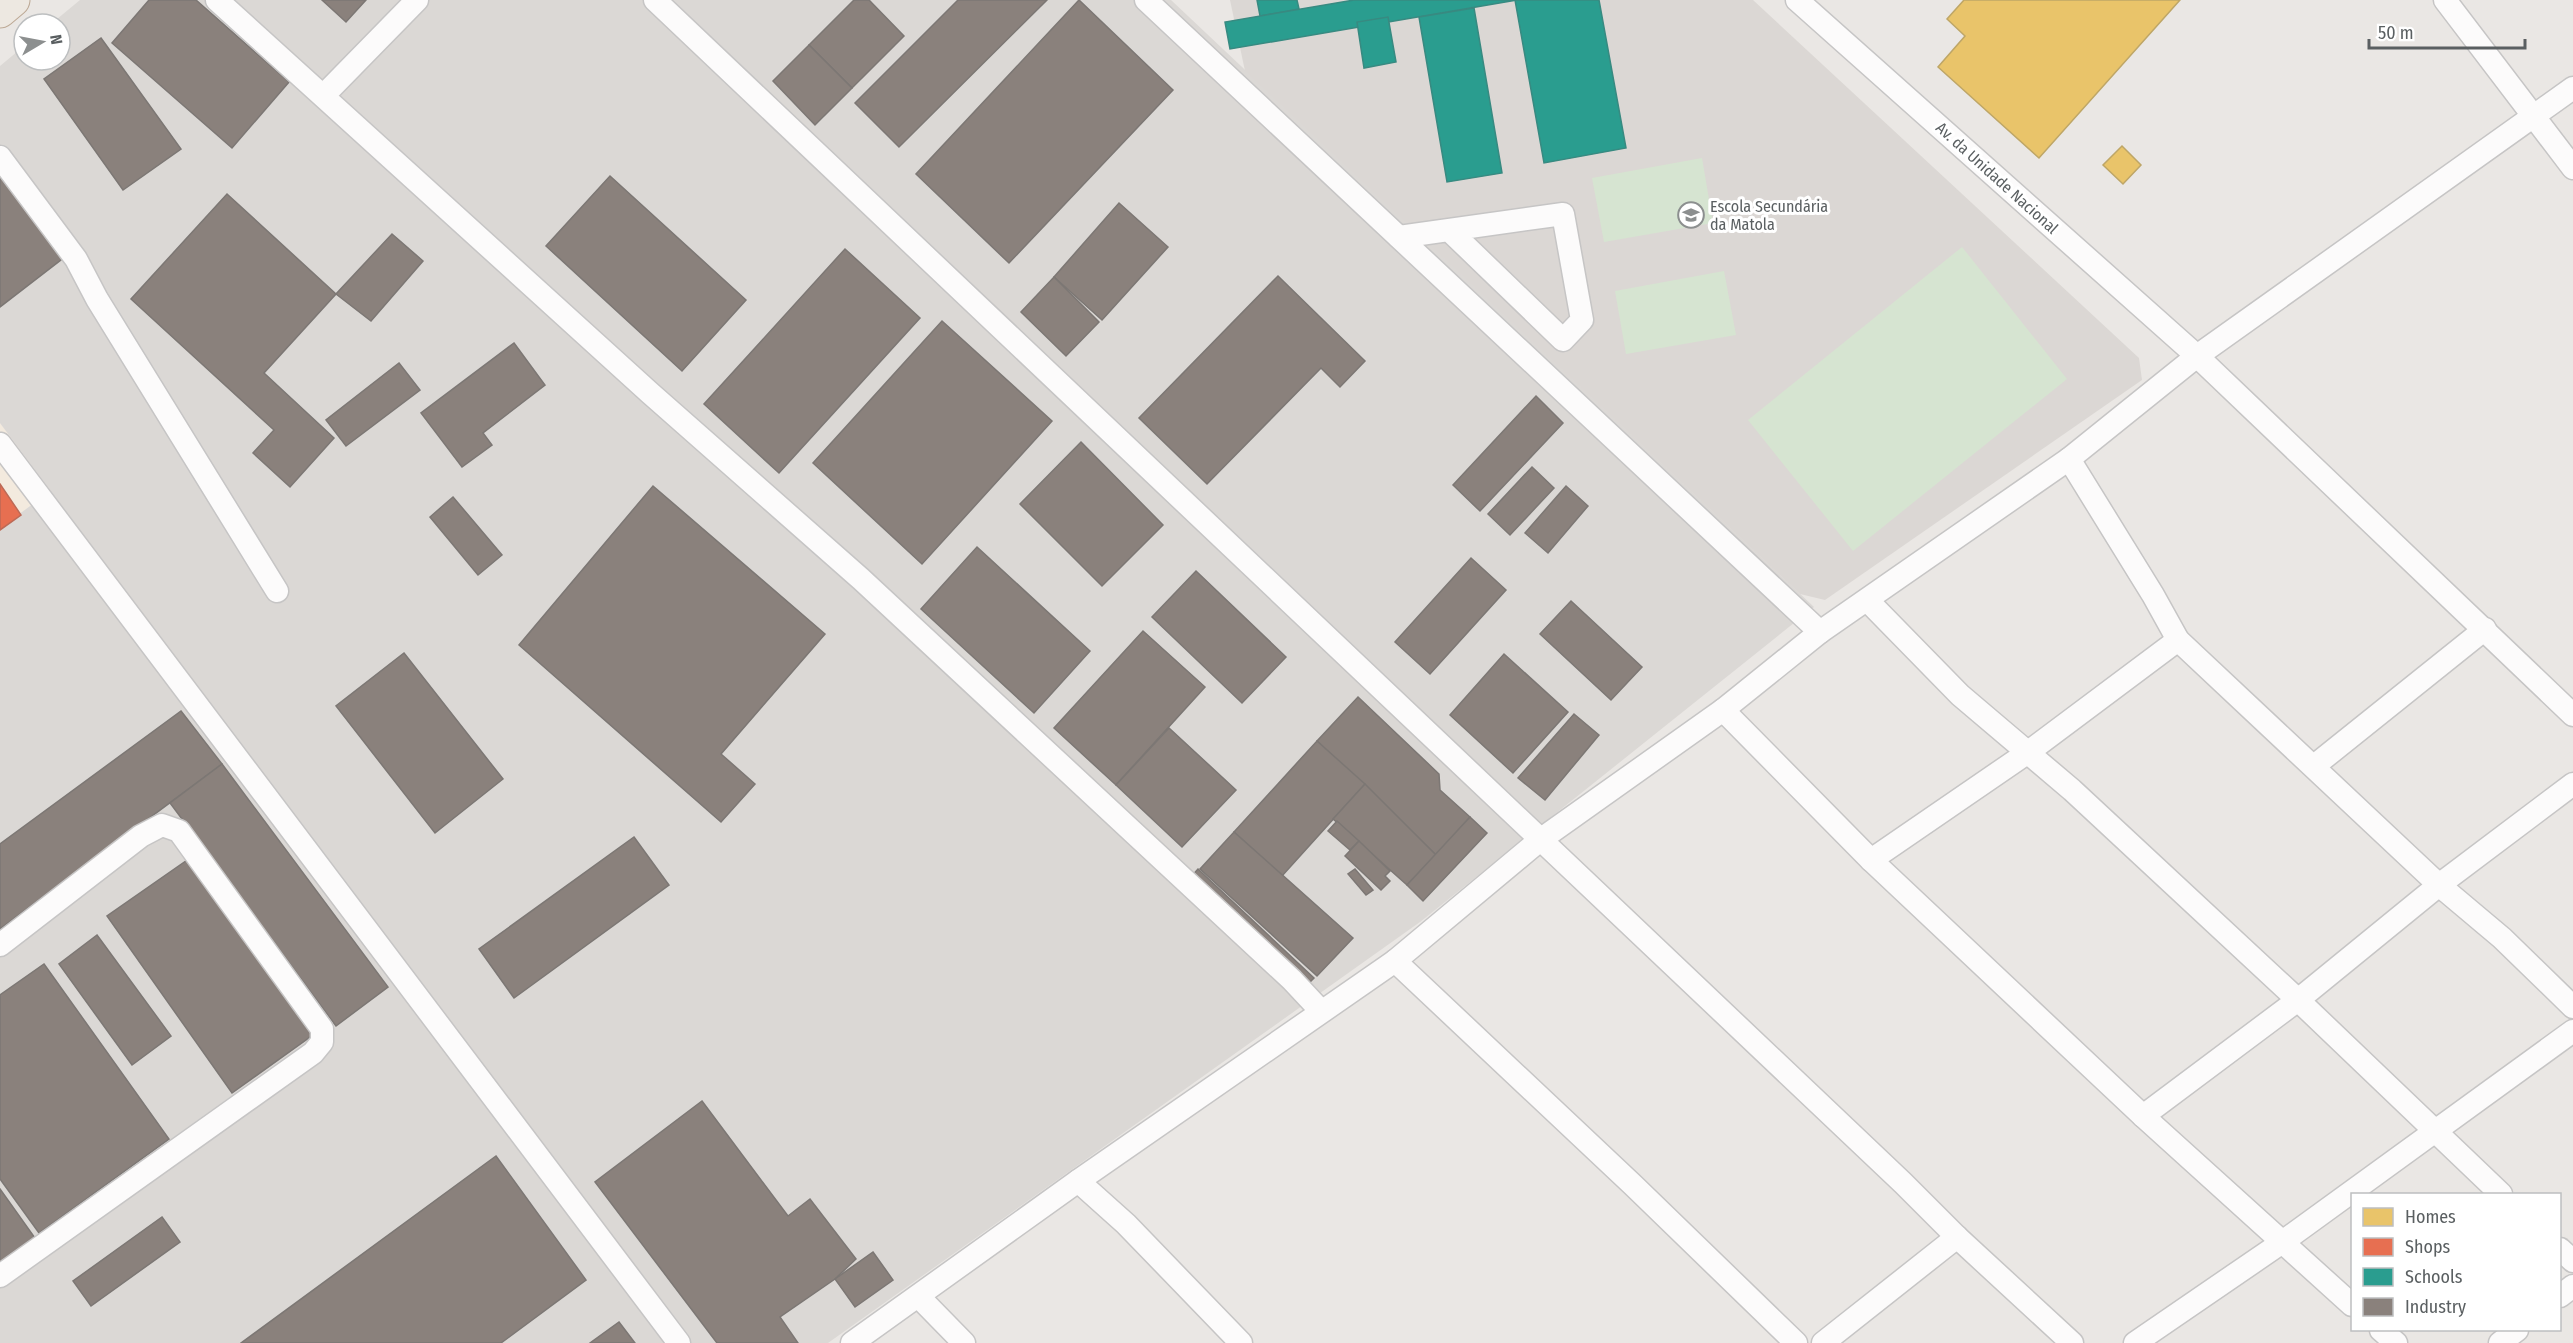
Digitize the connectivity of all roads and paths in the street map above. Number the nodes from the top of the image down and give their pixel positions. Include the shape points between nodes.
1 (13, 0) edge
2 (217, 0) edge
3 (417, 0) edge
4 (655, 0) edge
5 (1146, 0) edge
6 (1797, 0) edge
7 (2445, 0) edge
8 (0, 11) edge
9 (2573, 88) edge
10 (324, 95) junction
11 (2532, 117) junction
12 (0, 157) edge
13 (2573, 168) edge
14 (1449, 230) junction
15 (1399, 237) junction
16 (2197, 356) junction
17 (0, 444) edge
18 (2069, 459) junction
19 (277, 591) dead end
20 (1868, 601) junction
21 (2485, 629) junction
22 (1820, 632) junction
23 (2178, 640) junction
24 (1723, 710) junction
25 (2573, 715) edge
26 (2027, 753) junction
27 (2314, 766) junction
28 (2573, 784) edge
29 (1540, 840) junction
30 (1871, 860) junction
31 (2439, 885) junction
32 (0, 945) edge
33 (1395, 961) junction
34 (2298, 1000) junction
35 (2573, 1007) edge
36 (1321, 1011) junction
37 (2573, 1031) edge
38 (2143, 1116) junction
39 (2433, 1132) junction
40 (1078, 1181) junction
41 (2500, 1193) edge
42 (1957, 1237) junction
43 (2281, 1243) junction
44 (2561, 1251) edge
45 (2573, 1261) edge
46 (0, 1276) edge
47 (919, 1297) junction
48 (2351, 1304) edge
49 (2383, 1331) edge
50 (2515, 1331) edge
51 (679, 1343) edge
52 (852, 1343) edge
53 (964, 1343) edge
54 (1241, 1343) edge
55 (1796, 1343) edge
56 (1823, 1343) edge
57 (2072, 1343) edge
58 (2135, 1343) edge
59 (2396, 1343) edge
60 (2500, 1343) edge

1 - 8 highway
2 - 10 street
3 - 10 street
4 - 29 street
5 - 15 street
6 - 16 street, Av. da Unidade Nacional
7 - 11 street
9 - 11 street
10 - 36 street via 650,393 861,579
11 - 13 street
11 - 16 street
12 - 19 street via 76,259
14 - 14 street via 1563,214 1582,320 1563,340
14 - 15 street
15 - 22 street
16 - 18 street
16 - 21 street, Av. da Unidade Nacional
17 - 51 street
18 - 20 street
18 - 23 street
20 - 22 street
20 - 26 street via 1960,695
21 - 25 street, Av. da Unidade Nacional
21 - 27 street
22 - 24 street
23 - 26 street
23 - 27 street
24 - 29 street
24 - 30 street
26 - 30 street
26 - 34 street
27 - 31 street
28 - 31 street
29 - 33 street
29 - 42 street
30 - 38 street
31 - 34 street
31 - 35 street via 2502,938
32 - 46 street via 141,836 162,825 179,831 322,1029 322,1042 313,1053
33 - 36 street
33 - 55 street
34 - 38 street
34 - 39 street
36 - 40 street
37 - 39 street
38 - 43 street
39 - 41 street
39 - 43 street
40 - 47 street
40 - 54 street via 1126,1224
42 - 56 street
42 - 57 street
43 - 48 street
43 - 58 street
44 - 45 street
47 - 52 street
47 - 53 street
49 - 59 street
50 - 60 street

